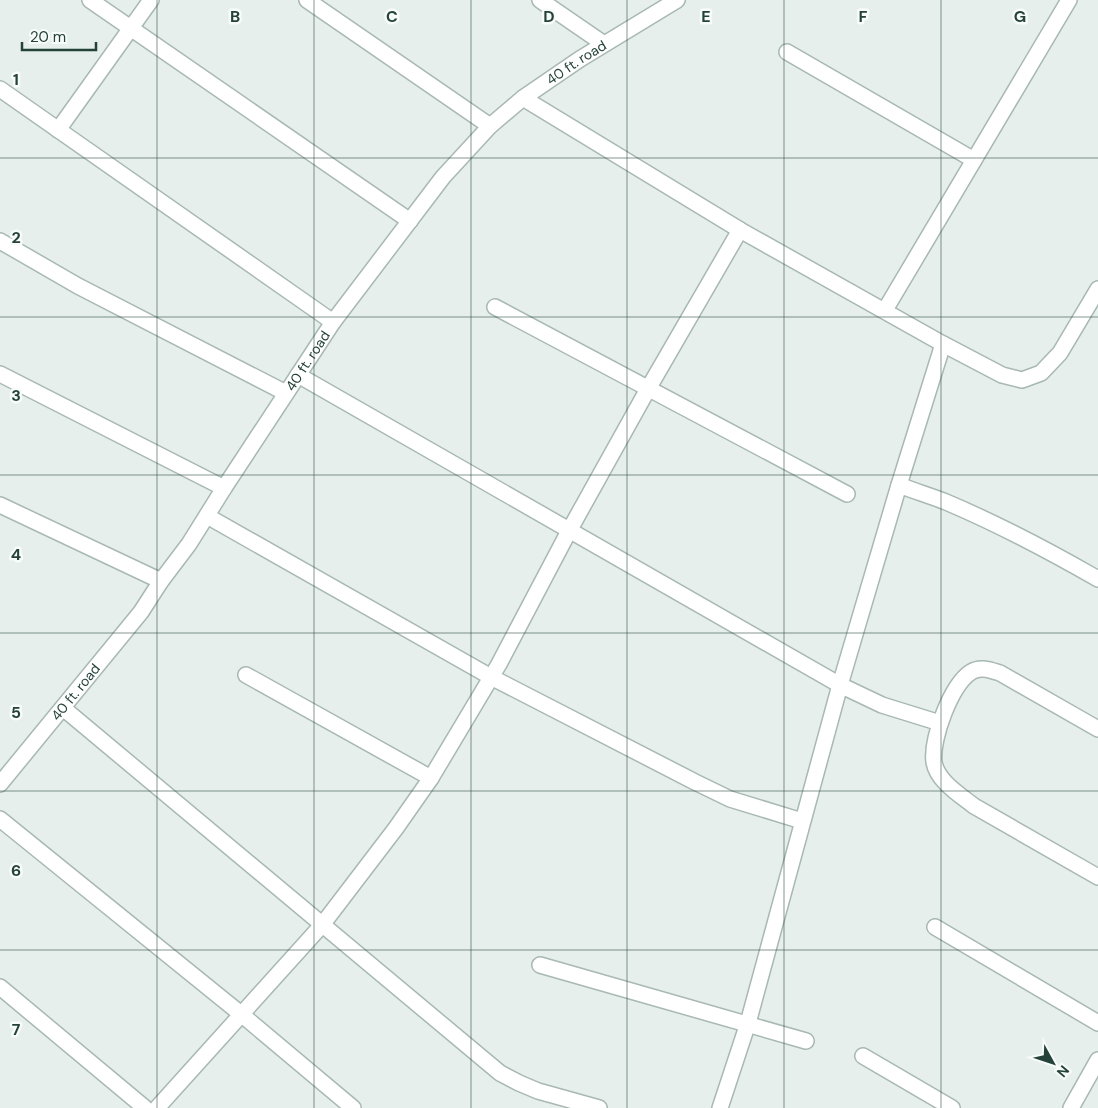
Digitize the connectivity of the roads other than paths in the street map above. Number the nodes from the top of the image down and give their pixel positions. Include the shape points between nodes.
1 (90, 0) edge
2 (151, 0) edge
3 (306, 0) edge
4 (540, 0) edge
5 (677, 0) edge
6 (1069, 0) edge
7 (131, 27) junction
8 (604, 44) junction
9 (787, 52) dead end
10 (0, 89) edge
11 (523, 98) junction
12 (490, 126) junction
13 (58, 130) junction
14 (974, 160) junction
15 (410, 221) junction
16 (740, 230) junction
17 (0, 240) edge
18 (1098, 289) edge
19 (495, 307) dead end
20 (885, 310) junction
21 (333, 322) junction
22 (943, 344) junction
23 (0, 374) edge
24 (298, 375) junction
25 (648, 389) junction
26 (286, 393) junction
27 (899, 485) junction
28 (224, 488) junction
29 (847, 494) dead end
30 (0, 505) edge
31 (207, 516) junction
32 (569, 531) junction
33 (1098, 579) edge
34 (161, 581) junction
35 (246, 674) dead end
36 (491, 677) junction
37 (840, 685) junction
38 (63, 708) junction
39 (940, 723) junction
40 (1098, 729) edge
41 (431, 778) junction
42 (0, 784) edge
43 (0, 819) edge
44 (802, 821) junction
45 (1098, 877) edge
46 (322, 925) junction
47 (935, 927) dead end
48 (540, 965) dead end
49 (0, 987) edge
50 (241, 1014) junction
51 (748, 1023) junction
52 (1098, 1023) edge
53 (806, 1040) dead end
54 (863, 1056) dead end
55 (1098, 1060) edge
56 (145, 1108) edge
57 (157, 1108) edge
58 (353, 1108) edge
59 (598, 1108) edge
60 (720, 1108) edge
61 (952, 1108) edge
62 (1071, 1108) edge

1 - 7 street
2 - 7 street
3 - 12 street
4 - 8 street
5 - 8 street, 40 ft. road
6 - 14 street
7 - 13 street
7 - 15 street
8 - 11 street, 40 ft. road
9 - 14 street
10 - 13 street
11 - 12 street, 40 ft. road
11 - 16 street
12 - 15 street, 40 ft. road via 443,177
13 - 21 street
14 - 20 street
15 - 21 street, 40 ft. road
16 - 20 street
16 - 25 street
17 - 26 street via 78,286
18 - 22 street via 1060,353 1041,373 1022,380 1002,375
19 - 25 street
20 - 22 street
21 - 24 street, 40 ft. road
22 - 27 street
23 - 28 street
24 - 26 street, 40 ft. road
24 - 32 street
25 - 29 street
25 - 32 street
26 - 28 street, 40 ft. road
27 - 33 street via 992,523
27 - 37 street
28 - 31 street, 40 ft. road
30 - 34 street
31 - 34 street, 40 ft. road
31 - 36 street
32 - 36 street
32 - 37 street
34 - 38 street, 40 ft. road via 141,612
35 - 41 street
36 - 41 street
36 - 44 street via 712,790
37 - 39 street via 882,705
37 - 44 street
38 - 42 street, 40 ft. road
38 - 46 street
39 - 40 street via 961,681 984,668 1000,673
39 - 45 street via 934,763 942,780 974,806
41 - 46 street
43 - 50 street
44 - 51 street
46 - 50 street
46 - 59 street via 500,1073 538,1091
47 - 52 street
48 - 51 street
49 - 56 street
50 - 57 street
50 - 58 street
51 - 53 street
51 - 60 street
54 - 61 street
55 - 62 street

